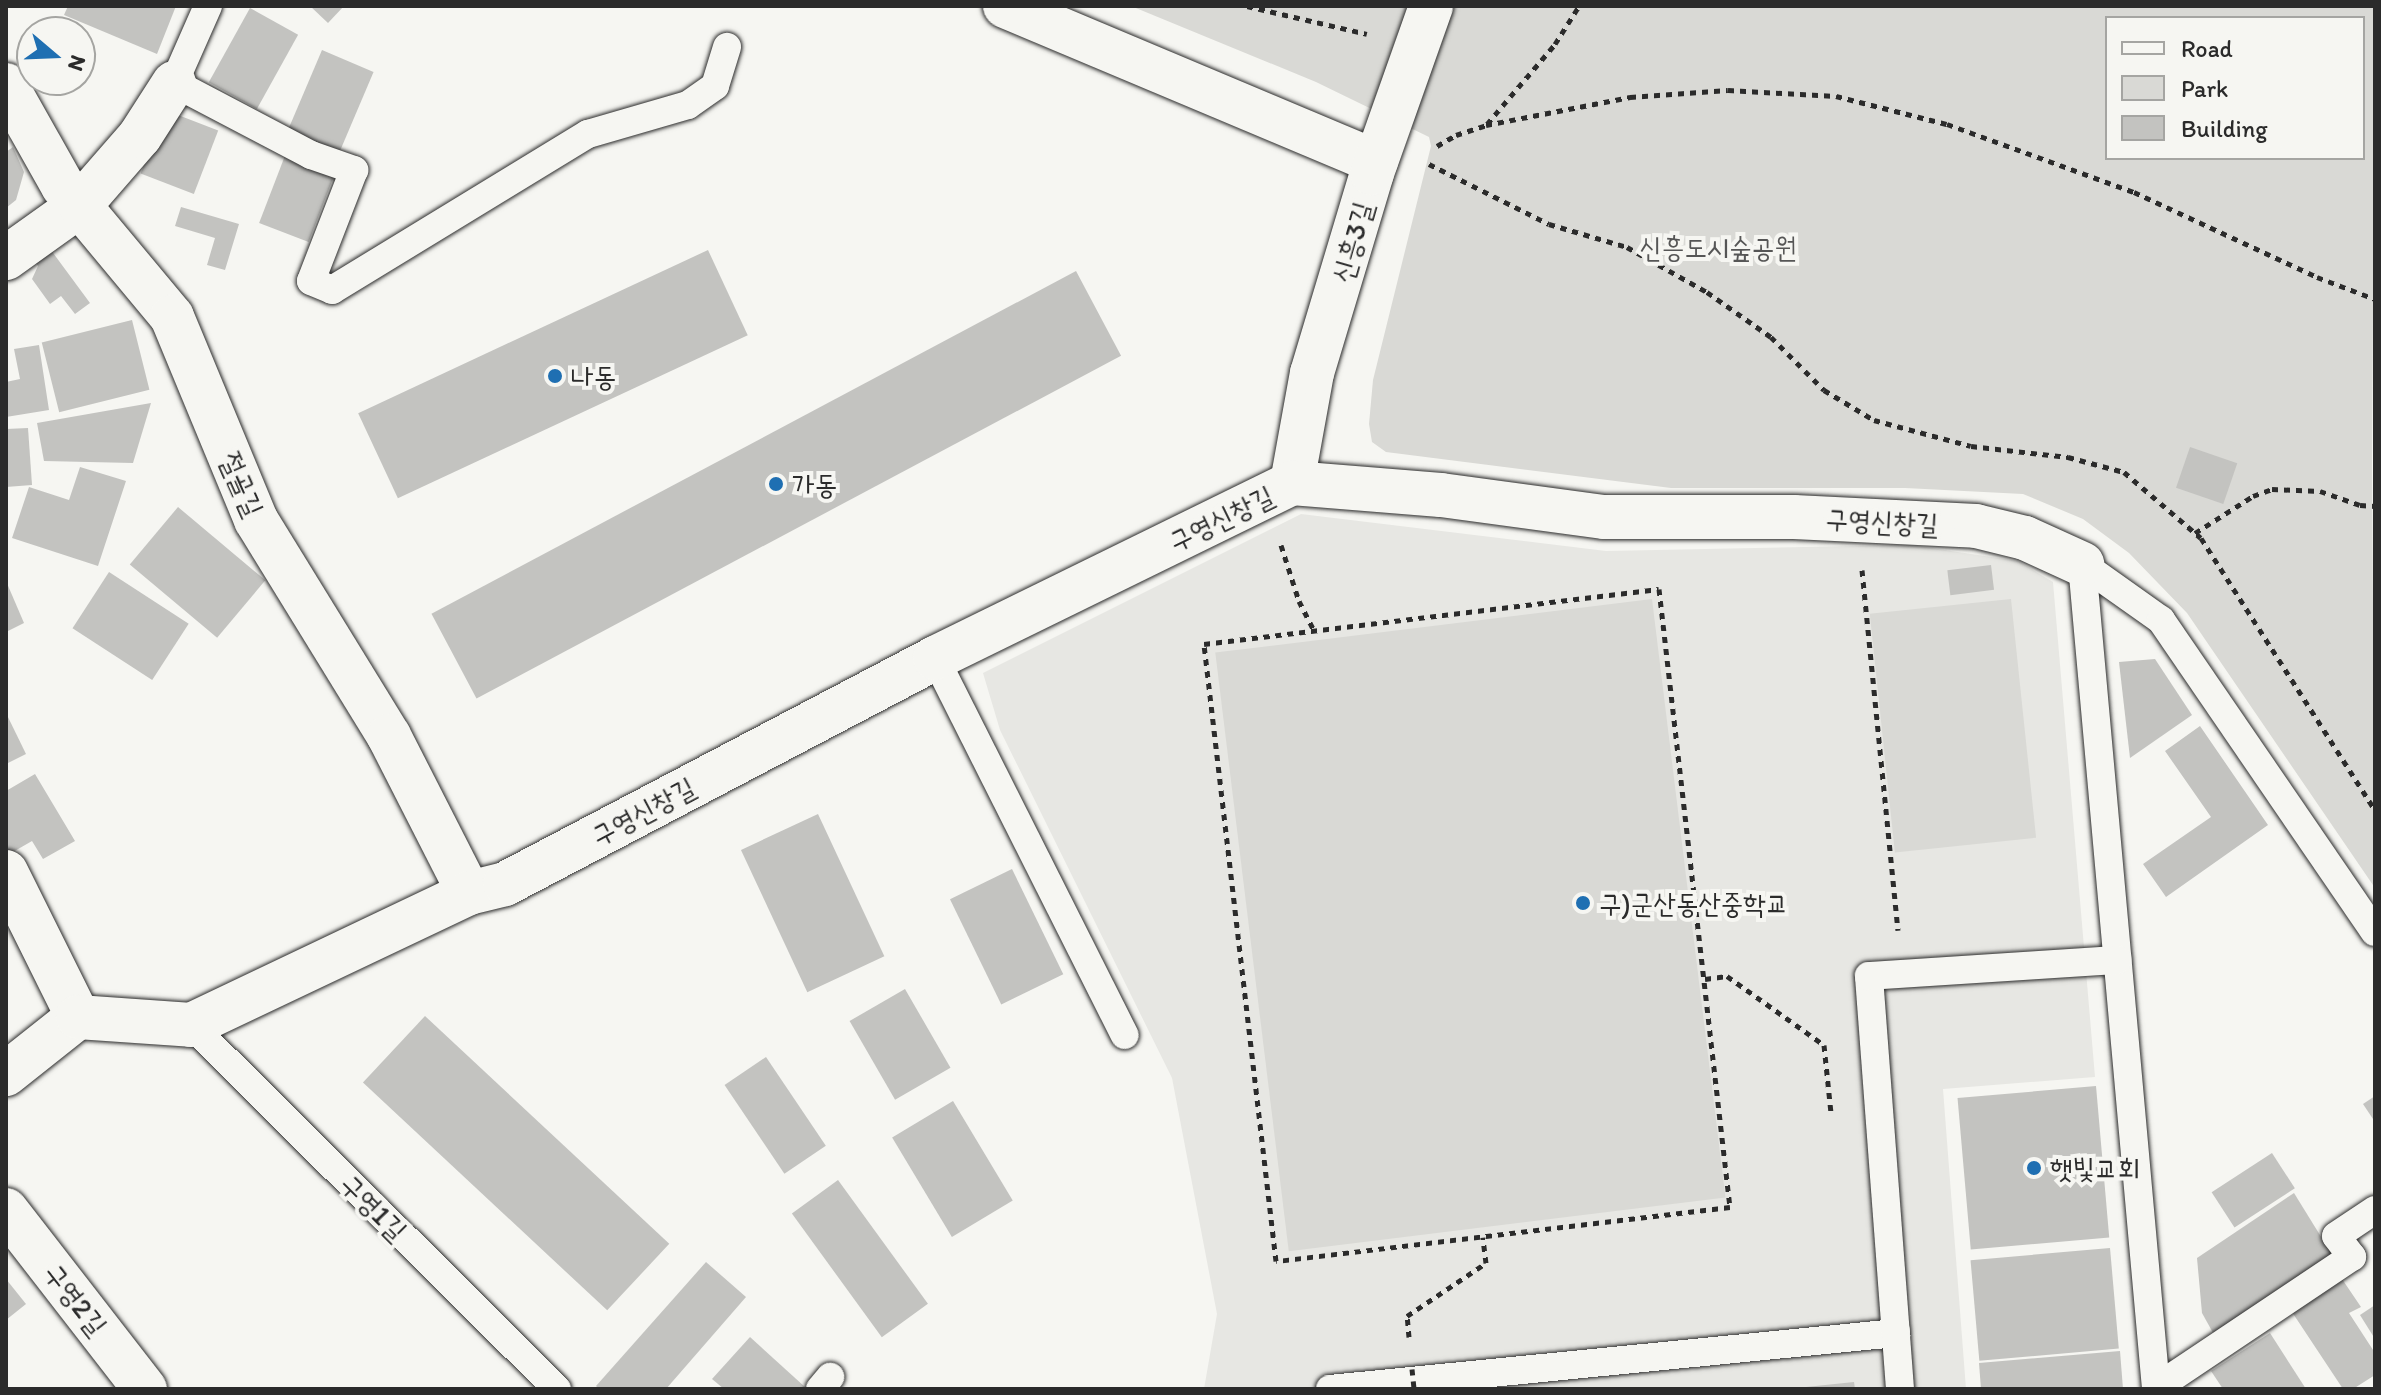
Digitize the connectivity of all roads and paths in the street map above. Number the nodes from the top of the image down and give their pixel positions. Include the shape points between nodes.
1 (208, 6) edge
2 (1005, 6) edge
3 (1247, 6) edge
4 (1431, 6) edge
5 (1579, 6) edge
6 (727, 47) dead end
7 (1414, 54) junction
8 (174, 83) junction
9 (6, 85) edge
10 (1486, 125) junction
11 (1376, 162) junction
12 (80, 205) junction
13 (6, 258) edge
14 (2375, 299) edge
15 (1292, 483) junction
16 (2375, 506) edge
17 (2195, 533) junction
18 (1861, 560) dead end
19 (2082, 564) junction
20 (1314, 630) junction
21 (935, 658) junction
22 (2375, 810) edge
23 (6, 872) edge
24 (469, 893) junction
25 (2375, 932) edge
26 (1900, 945) dead end
27 (2117, 960) junction
28 (1705, 979) junction
29 (78, 1017) junction
30 (191, 1025) junction
31 (1125, 1035) dead end
32 (6, 1074) edge
33 (1833, 1123) dead end
34 (6, 1210) edge
35 (2375, 1210) edge
36 (1483, 1237) junction
37 (1896, 1333) junction
38 (1410, 1345) dead end
39 (1412, 1369) dead end
40 (2156, 1388) edge
41 (145, 1389) edge
42 (557, 1389) edge
43 (1330, 1389) edge
44 (1414, 1389) edge
45 (1900, 1389) edge

1 - 8 lane
2 - 11 street
3 - 7 path via 1364,33
4 - 7 street, 신흥3길
5 - 10 path via 1555,44
6 - 8 lane via 715,86 688,105 588,134 332,290 311,281 354,170 297,149
7 - 11 street, 신흥3길
8 - 12 street via 140,136
9 - 12 street, 절골길 via 63,186
10 - 14 path via 1630,97 1728,90 1836,96 1947,124 2134,192
10 - 17 path via 1456,135 1421,160 1549,224 1627,247 1707,292 1771,337 1824,390 1874,420 1971,446 2068,457 2124,472
11 - 15 street, 신흥3길 via 1312,373
12 - 13 street
12 - 24 street, 절골길 via 172,317 256,520 389,736
15 - 19 street, 구영신창길 via 1441,495 1604,517 1794,517 1976,526 2025,538
15 - 20 path via 1278,534
15 - 21 street, 구영신창길
16 - 17 path via 2320,491 2272,489
17 - 22 path
18 - 26 path
19 - 25 lane, 구영신창길 via 2161,620
19 - 27 lane
20 - 28 path via 1659,589
20 - 36 path via 1204,644 1276,1261
21 - 24 street, 구영신창길 via 505,884
21 - 31 lane
23 - 29 street
24 - 30 street, 구영신창길
27 - 37 lane via 1869,976
27 - 40 lane
28 - 33 path via 1727,976 1824,1045
28 - 36 path via 1730,1207
29 - 30 street, 구영신창길
29 - 32 street
30 - 42 lane, 구영1길
34 - 41 street, 구영2길
35 - 40 lane via 2336,1236 2352,1257
36 - 38 path via 1486,1263 1407,1316
37 - 43 lane
37 - 45 lane
39 - 44 path, bridge

